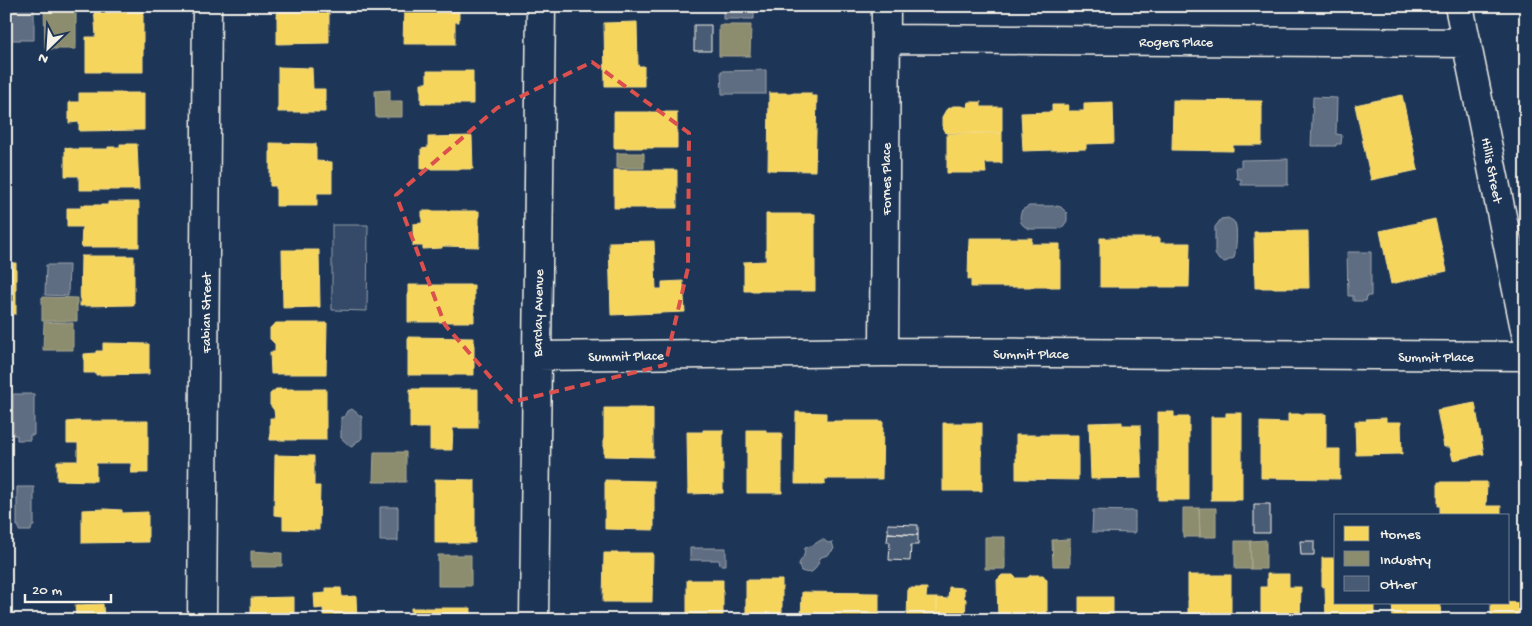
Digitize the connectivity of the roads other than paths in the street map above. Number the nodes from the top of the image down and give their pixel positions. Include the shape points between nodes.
1 (207, 6) edge
2 (541, 6) edge
3 (886, 6) edge
4 (1459, 6) edge
5 (886, 39) junction
6 (1467, 43) junction
7 (1526, 334) edge
8 (884, 352) junction
9 (537, 356) junction
10 (1526, 356) edge
11 (202, 620) edge
12 (534, 620) edge

1 - 11 street, Fabian Street
2 - 9 street, Barclay Avenue
3 - 5 street, Fornes Place
4 - 6 street, Hillis Street
5 - 6 street, Rogers Place
5 - 8 street, Fornes Place
6 - 7 street, Hillis Street
8 - 9 street, Summit Place
8 - 10 street, Summit Place
9 - 12 street, Barclay Avenue

